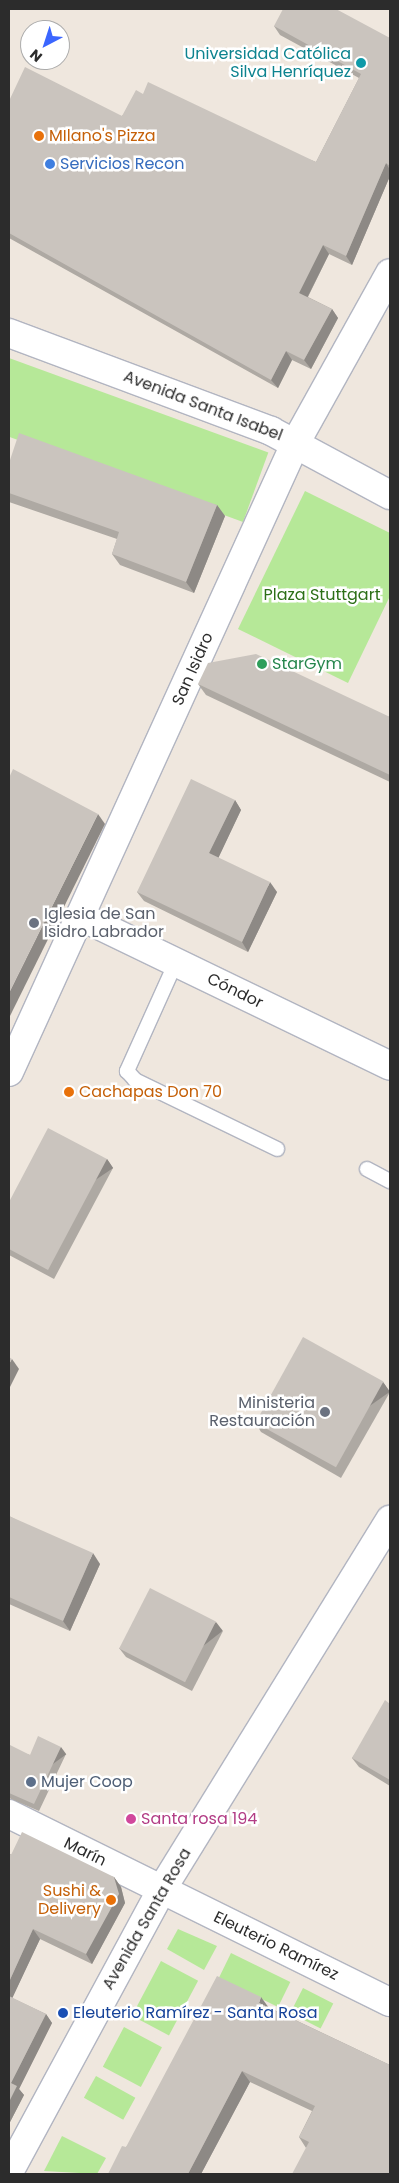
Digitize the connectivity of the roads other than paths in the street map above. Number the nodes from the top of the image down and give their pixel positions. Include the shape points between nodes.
1 (390, 273) edge
2 (9, 333) edge
3 (296, 442) junction
4 (390, 496) edge
5 (80, 916) junction
6 (176, 962) junction
7 (390, 1066) edge
8 (9, 1072) edge
9 (277, 1149) dead end
10 (367, 1169) dead end
11 (390, 1181) edge
12 (390, 1520) edge
13 (9, 1814) edge
14 (162, 1889) junction
15 (390, 2002) edge
16 (9, 2172) edge

1 - 3 street, San Isidro
2 - 3 street, Avenida Santa Isabel
3 - 4 street, Avenida Santa Isabel
3 - 5 street, San Isidro
5 - 6 street, Cóndor
5 - 8 street, San Isidro
6 - 7 street, Cóndor
6 - 9 lane via 127,1071 135,1080
10 - 11 lane
12 - 14 street, Avenida Santa Rosa
13 - 14 street, Marín
14 - 15 street, Eleuterio Ramírez
14 - 16 street, Avenida Santa Rosa

